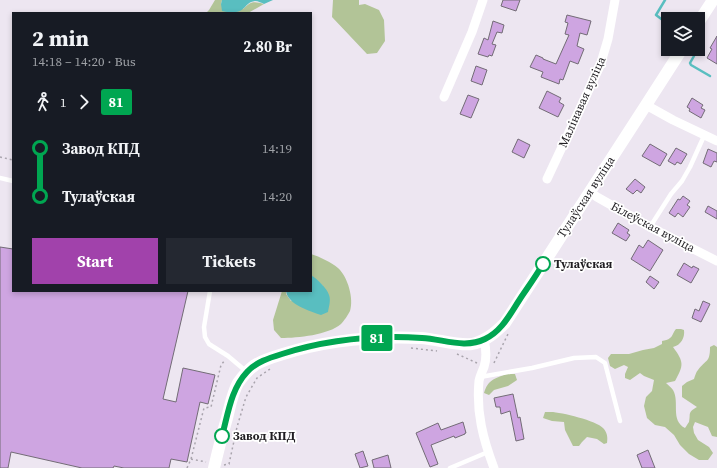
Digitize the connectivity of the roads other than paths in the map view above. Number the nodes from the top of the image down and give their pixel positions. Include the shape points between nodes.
1 (482, 0) edge
2 (615, 0) edge
3 (711, 2) edge
4 (705, 12) edge
5 (678, 56) edge
6 (444, 97) dead end
7 (646, 105) junction
8 (704, 136) junction
9 (717, 141) edge
10 (0, 178) edge
11 (547, 179) dead end
12 (12, 181) edge
13 (590, 192) junction
14 (650, 227) junction
15 (717, 261) edge
16 (210, 292) edge
17 (484, 339) junction
18 (247, 372) junction
19 (480, 377) junction
20 (620, 420) dead end
21 (488, 452) junction
22 (214, 465) edge
23 (450, 468) edge
24 (494, 468) edge

1 - 6 street via 472,32
2 - 11 street, Малінавая вуліца via 600,66
3 - 4 main road
5 - 7 main road, Тулаўская вуліца
7 - 8 street
7 - 13 main road, Тулаўская вуліца
8 - 9 street
8 - 14 lane via 682,181
10 - 12 lane
13 - 14 street, Білеўская вуліца
13 - 17 main road, Тулаўская вуліца via 505,323
14 - 15 street, Білеўская вуліца
16 - 18 lane via 204,327 205,337 210,344
17 - 18 main road via 472,344 400,337 340,341 267,359
17 - 19 street via 486,350
18 - 22 main road via 232,397
19 - 20 lane via 574,358 596,358 605,363
19 - 21 street via 479,416
21 - 23 lane
21 - 24 street

